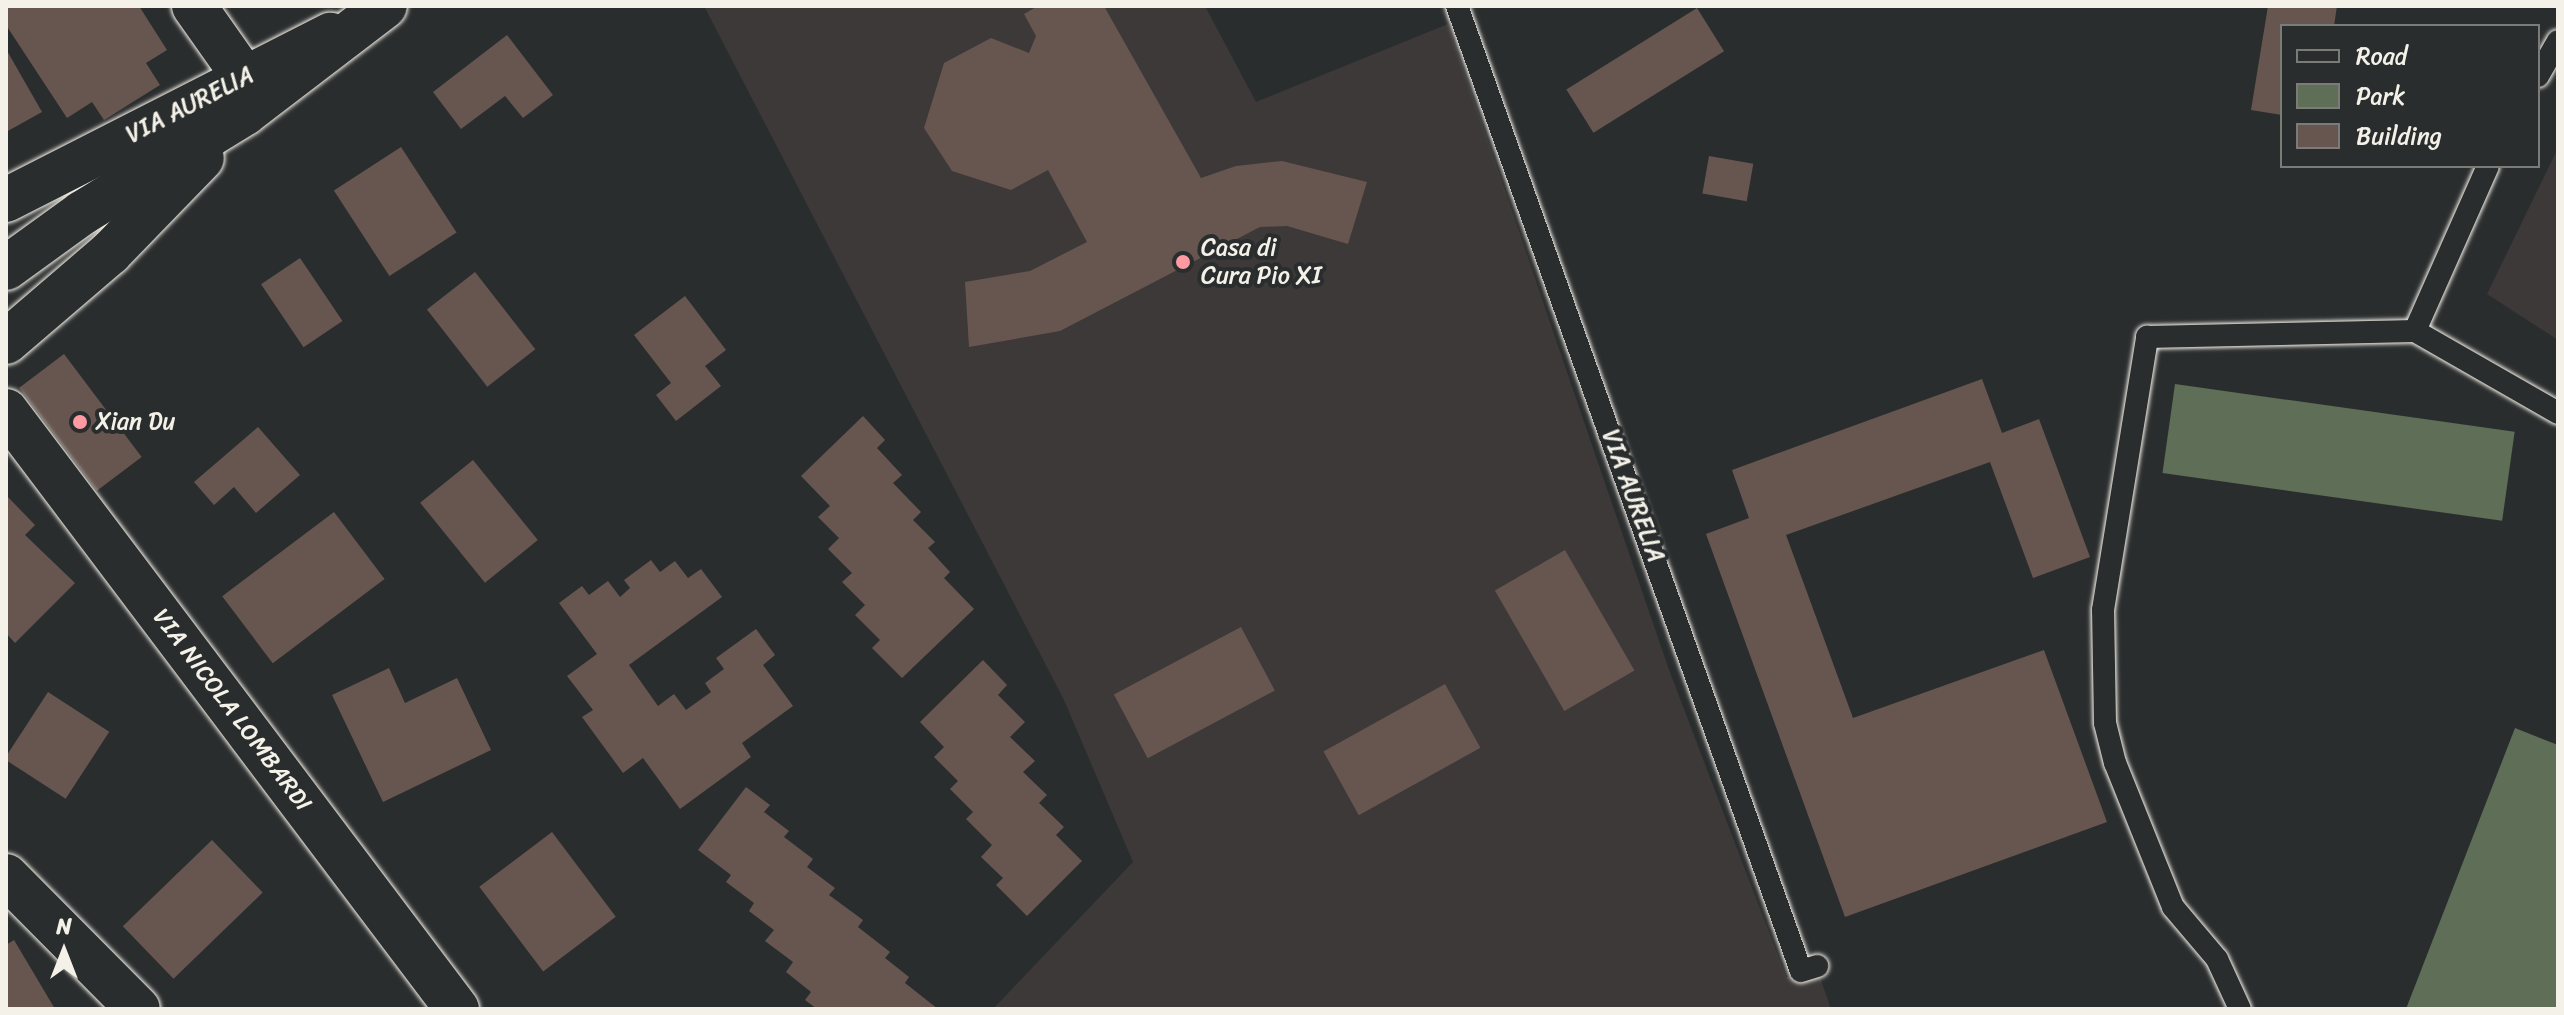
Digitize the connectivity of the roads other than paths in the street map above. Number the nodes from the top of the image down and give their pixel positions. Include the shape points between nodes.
1 (194, 6) edge
2 (1457, 6) edge
3 (380, 10) edge
4 (2558, 41) edge
5 (2540, 72) edge
6 (244, 95) junction
7 (2487, 168) edge
8 (6, 200) edge
9 (6, 268) edge
10 (2415, 331) junction
11 (6, 342) edge
12 (6, 411) edge
13 (2558, 413) edge
14 (6, 876) edge
15 (1817, 966) dead end
16 (138, 1009) edge
17 (457, 1009) edge
18 (2240, 1009) edge

1 - 6 street
2 - 15 lane, VIA AURELIA via 1801,971
3 - 6 street, VIA AURELIA
4 - 5 lane
6 - 8 street, VIA AURELIA
6 - 9 street, VIA AURELIA
6 - 11 street, VIA AURELIA via 110,253
7 - 10 lane
10 - 13 lane
10 - 18 lane via 2147,337 2103,610 2105,723 2115,763 2173,907 2217,959
12 - 17 street, VIA NICOLA LOMBARDI
14 - 16 street

